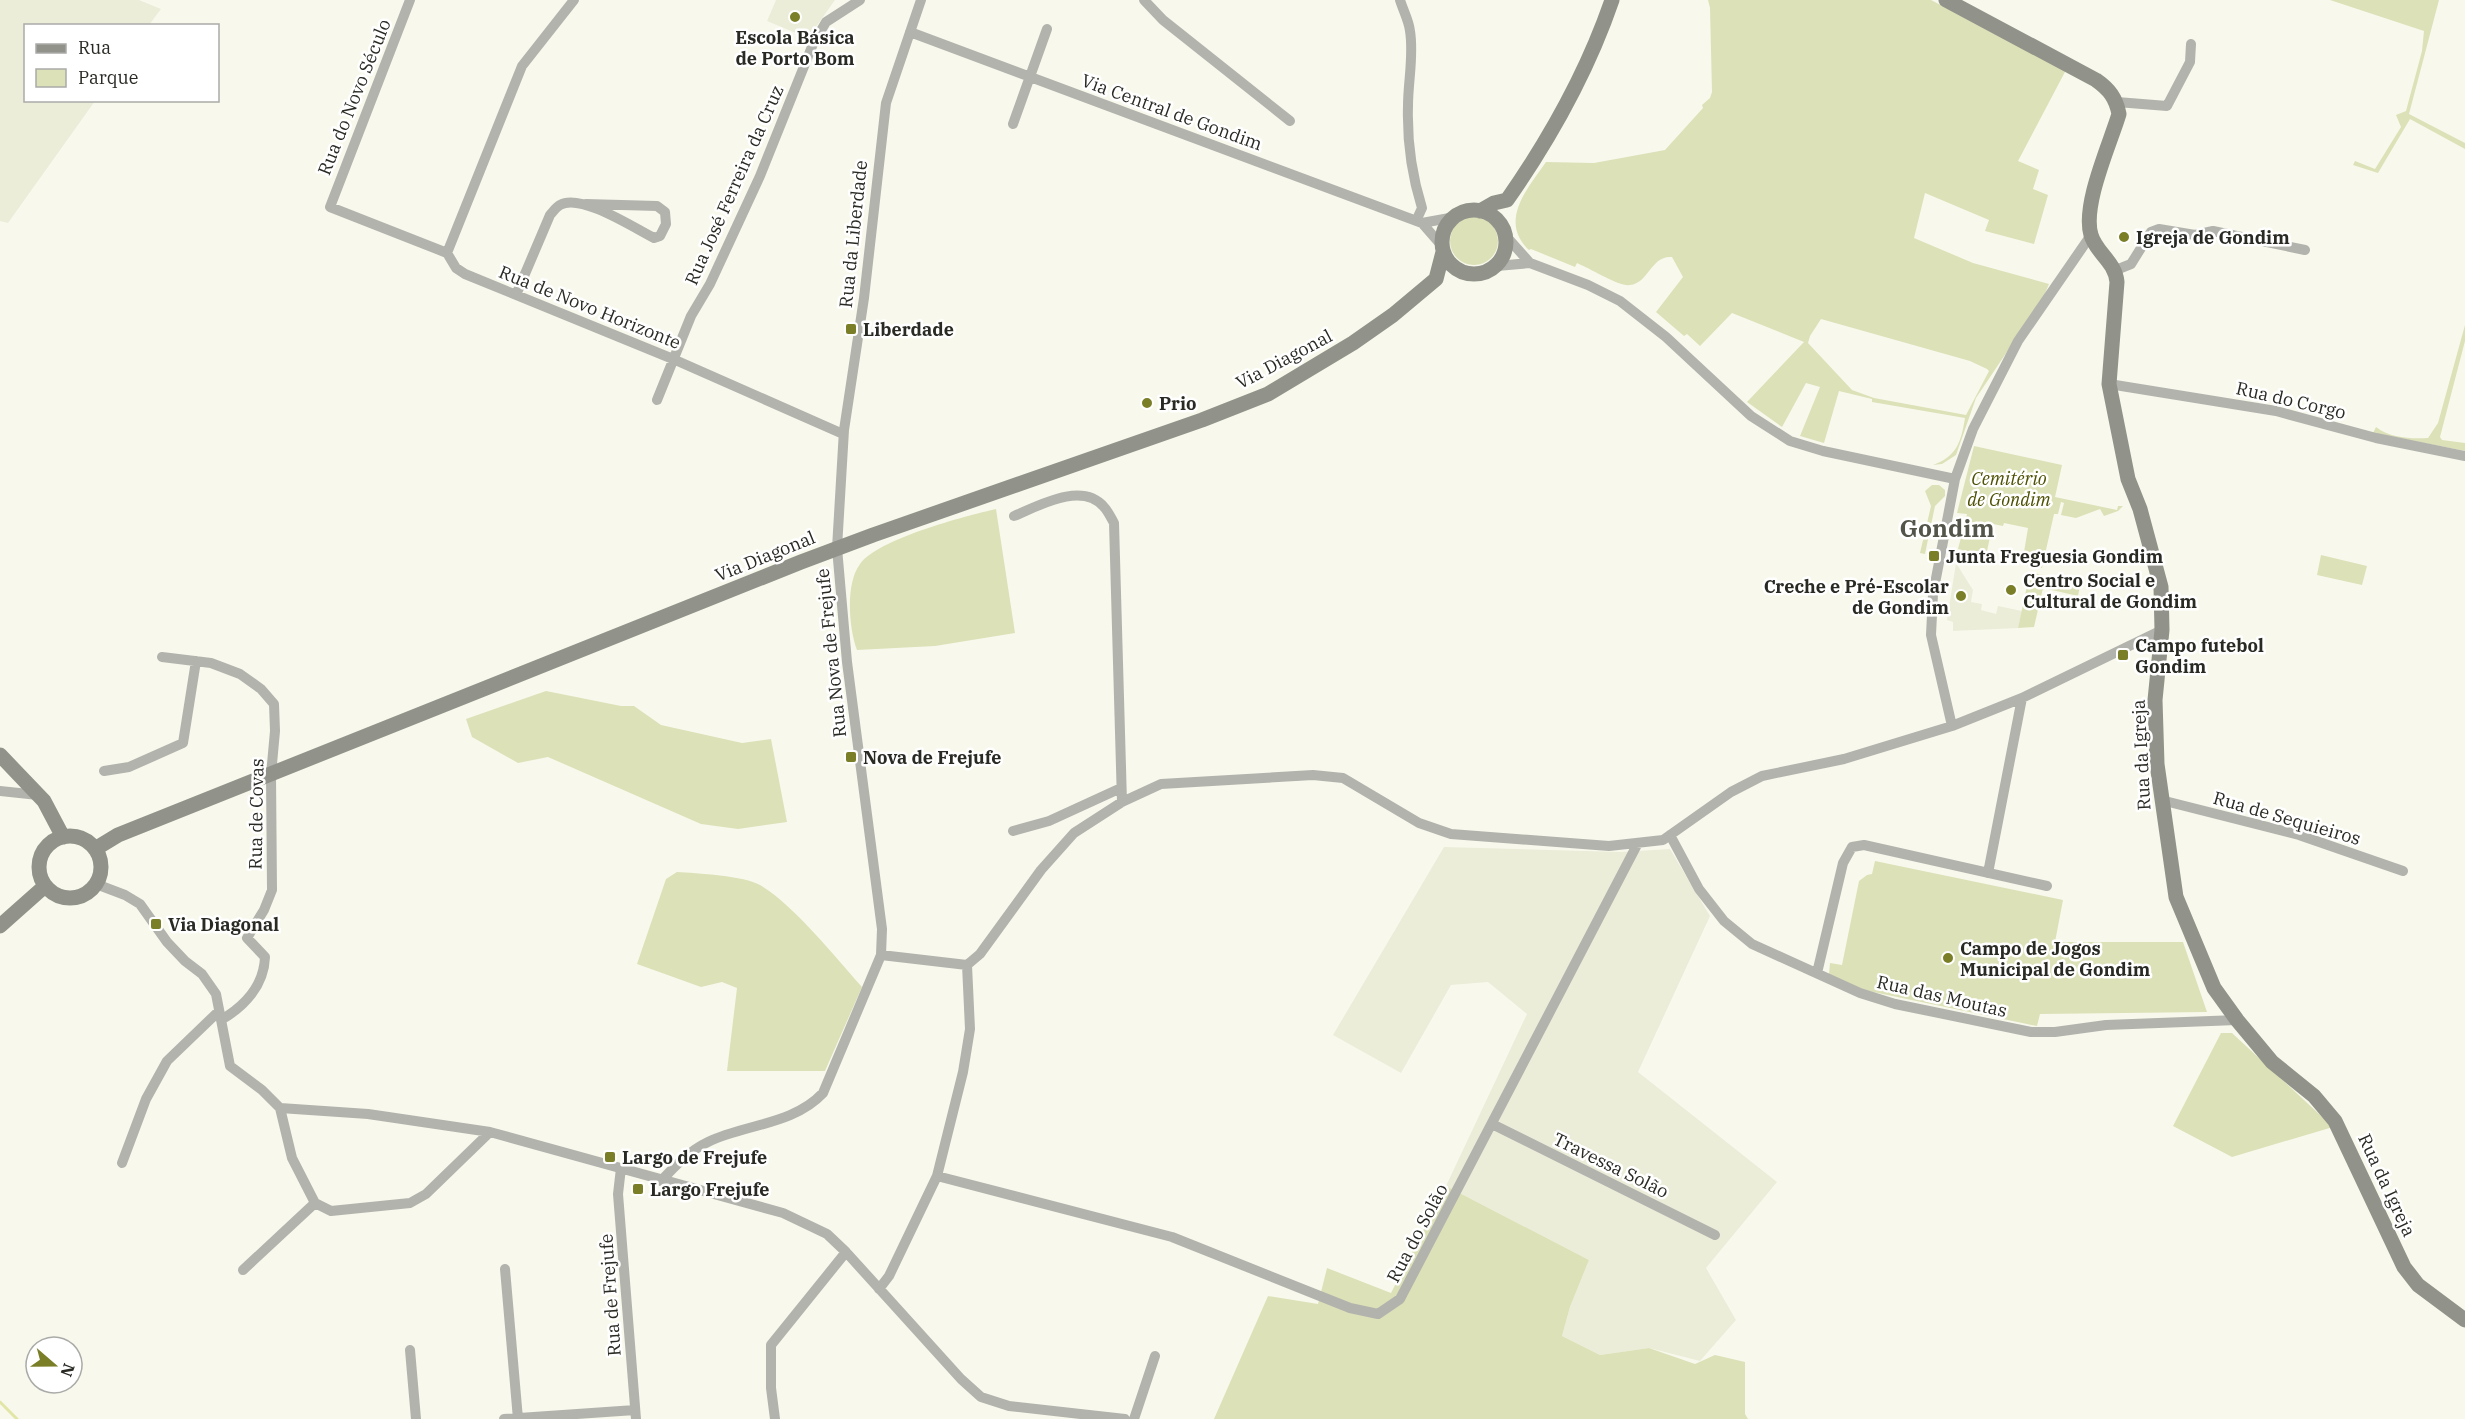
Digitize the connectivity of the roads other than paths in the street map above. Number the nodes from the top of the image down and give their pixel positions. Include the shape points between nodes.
1 (410, 0) edge
2 (574, 0) edge
3 (860, 0) edge
4 (921, 0) edge
5 (1144, 0) edge
6 (1400, 0) edge
7 (1612, 0) edge
8 (1946, 0) edge
9 (1047, 29) dead end
10 (910, 32) junction
11 (2191, 44) dead end
12 (1030, 77) junction
13 (2116, 102) junction
14 (1290, 121) dead end
15 (1013, 124) dead end
16 (1507, 200) junction
17 (586, 204) junction
18 (330, 207) joint
19 (1480, 211) junction
20 (1455, 217) junction
21 (1419, 222) junction
22 (1505, 233) junction
23 (2091, 235) junction
24 (1443, 249) junction
25 (2305, 250) dead end
26 (447, 253) junction
27 (1530, 263) junction
28 (1497, 266) junction
29 (2116, 270) junction
30 (1466, 274) junction
31 (1436, 279) junction
32 (516, 295) junction
33 (673, 359) junction
34 (2109, 384) junction
35 (657, 400) dead end
36 (843, 434) junction
37 (2465, 456) edge
38 (1955, 479) junction
39 (1014, 516) dead end
40 (837, 549) junction
41 (2162, 630) junction
42 (162, 657) dead end
43 (196, 661) junction
44 (2022, 698) junction
45 (1952, 726) junction
46 (0, 755) edge
47 (104, 771) dead end
48 (271, 775) junction
49 (1121, 788) junction
50 (0, 791) edge
51 (38, 795) junction
52 (2161, 800) junction
53 (1122, 801) junction
54 (1013, 831) dead end
55 (1670, 835) junction
56 (63, 837) junction
57 (1638, 843) junction
58 (95, 849) junction
59 (2403, 871) dead end
60 (1988, 873) junction
61 (96, 884) junction
62 (45, 886) junction
63 (2047, 886) dead end
64 (0, 927) edge
65 (881, 955) junction
66 (967, 965) junction
67 (1817, 973) junction
68 (220, 1016) junction
69 (2237, 1020) junction
70 (280, 1108) junction
71 (1492, 1124) junction
72 (490, 1132) junction
73 (122, 1163) dead end
74 (621, 1168) junction
75 (937, 1176) junction
76 (661, 1181) junction
77 (315, 1203) junction
78 (1715, 1235) dead end
79 (846, 1252) junction
80 (505, 1269) dead end
81 (243, 1270) dead end
82 (879, 1288) junction
83 (2465, 1320) edge
84 (410, 1350) dead end
85 (1155, 1356) dead end
86 (635, 1414) edge
87 (517, 1418) edge
88 (416, 1419) edge
89 (504, 1419) edge
90 (774, 1419) edge
91 (1125, 1419) edge
92 (1134, 1419) edge

1 - 18 street, Rua do Novo Século
2 - 26 street via 522,66
3 - 33 street, Rua José Ferreira da Cruz via 826,22 813,44 760,176
4 - 10 street, Rua da Liberdade
5 - 14 street via 1162,20
6 - 21 street via 1410,30 1409,132 1422,208
7 - 16 main road via 1559,120
8 - 13 main road via 2096,80
9 - 12 street
10 - 12 street, Via Central de Gondim
10 - 36 street, Rua da Liberdade via 886,103 864,298
11 - 13 street via 2190,62 2167,106
12 - 15 street
12 - 21 street, Via Central de Gondim
13 - 23 main road via 2119,114 2094,190
16 - 19 main road
16 - 22 main road
17 - 17 street via 654,238 660,236 666,224 665,212 657,206
17 - 32 street via 559,205 550,215
18 - 26 street, Rua de Novo Horizonte
19 - 20 main road
19 - 22 main road via 1495,217
20 - 21 street
20 - 24 main road via 1444,231
21 - 24 street, Via Central de Gondim
22 - 27 street
22 - 28 main road via 1506,247
23 - 29 main road
23 - 38 street via 2018,341 1973,429
24 - 30 main road via 1448,262
24 - 31 main road
25 - 29 street via 2213,231 2194,235 2159,229 2151,232 2131,264
26 - 32 street, Rua de Novo Horizonte via 465,274
27 - 28 street
27 - 38 street via 1599,290 1629,308 1779,436 1811,448
28 - 30 main road via 1477,275
29 - 34 main road, Rua da Igreja
30 - 31 main road
31 - 40 main road, Via Diagonal via 1353,344 1268,394
32 - 33 street, Rua de Novo Horizonte
33 - 35 street, Rua José Ferreira da Cruz
33 - 36 street, Rua de Novo Horizonte
34 - 37 street, Rua do Corgo via 2276,411 2376,438
34 - 41 main road, Rua da Igreja via 2128,478 2161,587
36 - 40 street, Rua da Liberdade
38 - 45 street via 1933,594 1932,635
39 - 49 street via 1057,499 1085,495 1103,505 1114,523
40 - 48 main road, Via Diagonal
40 - 65 street, Rua Nova de Frejufe via 847,662 882,929
41 - 44 street
41 - 52 main road, Rua da Igreja via 2156,700
42 - 43 street, Rua de Covas
43 - 47 street via 183,743 129,767
43 - 48 street, Rua de Covas via 240,674 261,688 274,704
44 - 45 street
44 - 60 street
45 - 55 street via 1844,759 1762,776 1731,792
46 - 51 main road
48 - 58 main road, Via Diagonal via 118,835
48 - 68 street, Rua de Covas via 272,890 247,938 265,957 264,972 249,999
49 - 53 street
49 - 54 street via 1049,821
50 - 51 street
51 - 56 main road
52 - 59 street, Rua de Sequieiros via 2299,835
52 - 69 main road, Rua da Igreja via 2176,897 2214,988
53 - 57 street via 1161,784 1313,775 1343,778 1419,823 1451,834 1609,846
53 - 66 street via 1074,833 1041,870 980,954
55 - 57 street via 1663,840
55 - 67 street, Rua das Moutas via 1699,889 1724,921 1752,944
56 - 58 main road via 81,838
56 - 62 main road via 46,848 41,857 39,867
57 - 71 street, Rua do Solão
58 - 61 main road via 101,866
60 - 63 street
60 - 67 street via 1864,845 1852,847 1843,863
61 - 62 main road via 81,896 71,898
61 - 68 street via 140,904 167,942 202,974 216,994
62 - 64 main road
65 - 66 street
65 - 76 street, Rua Nova de Frejufe via 823,1093 795,1113 708,1142 682,1158
66 - 75 street via 970,1029
67 - 69 street, Rua das Moutas via 1894,1004 2031,1032
68 - 70 street via 230,1066
68 - 73 street via 167,1061 146,1100
69 - 83 main road, Rua da Igreja via 2272,1062 2314,1096 2335,1121 2404,1267 2418,1285
70 - 72 street via 368,1114
70 - 77 street via 292,1158
71 - 75 street, Rua do Solão via 1400,1299 1378,1314 1350,1308 1172,1237
71 - 78 street, Travessa Solão
72 - 74 street
72 - 77 street via 426,1194 410,1203 331,1211
74 - 76 street
74 - 86 street, Rua de Frejufe via 618,1194
75 - 82 street via 890,1276
76 - 79 street via 783,1213 827,1234
77 - 81 street
79 - 82 street
79 - 90 street via 771,1346
80 - 87 street
82 - 91 street via 981,1397 1009,1406
84 - 88 street
85 - 92 street
86 - 87 street
87 - 89 street

